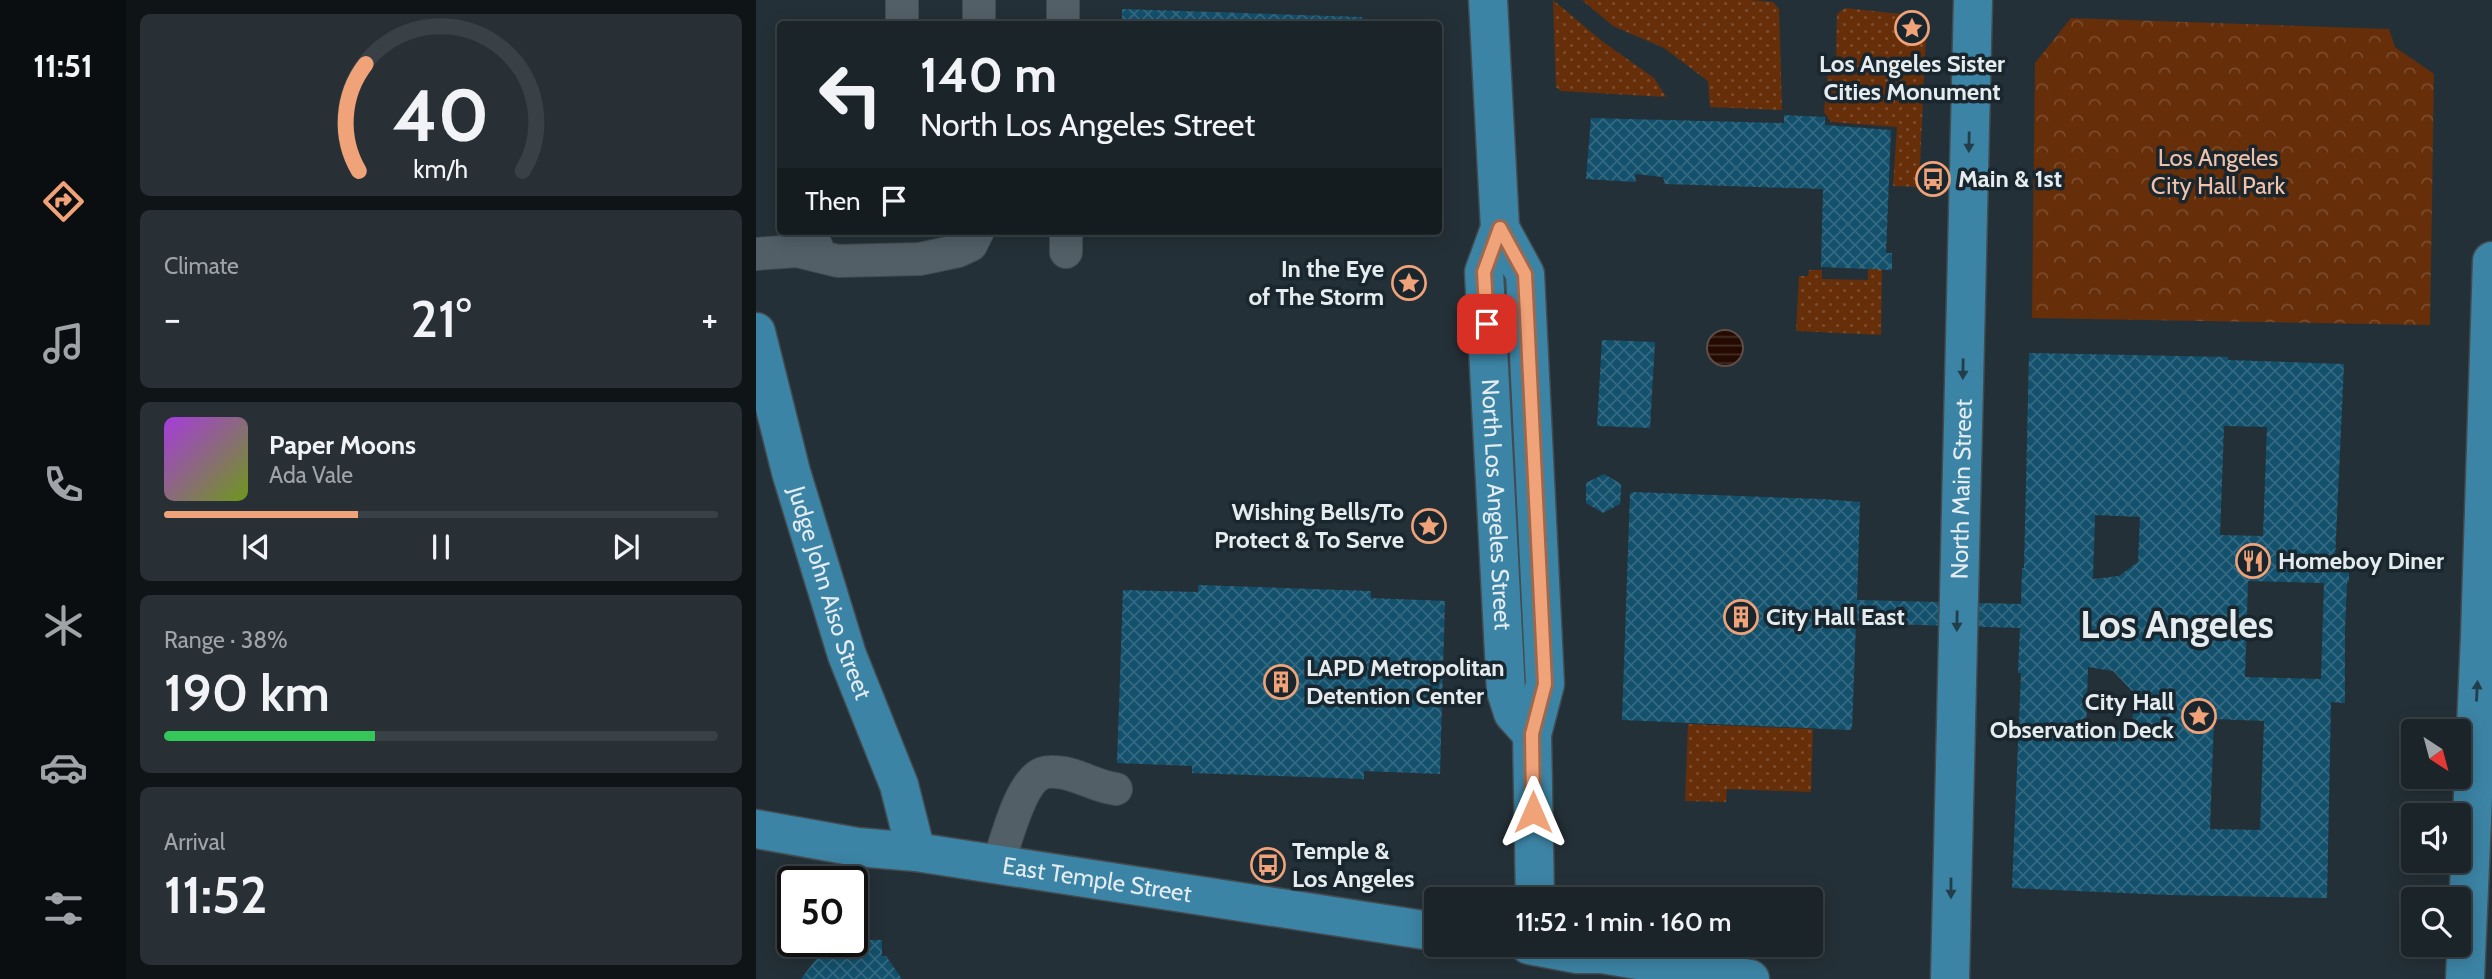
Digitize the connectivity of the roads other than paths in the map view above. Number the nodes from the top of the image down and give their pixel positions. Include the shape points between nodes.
1 (902, 0) edge
2 (979, 0) edge
3 (1063, 0) edge
4 (1488, 0) edge
5 (1973, 0) edge
6 (902, 21) edge
7 (979, 21) edge
8 (1063, 21) edge
9 (976, 235) edge
10 (756, 254) edge
11 (2492, 261) edge
12 (756, 332) edge
13 (1116, 789) dead end
14 (756, 829) edge
15 (916, 852) junction
16 (998, 864) junction
17 (1535, 887) edge
18 (1424, 930) edge
19 (1620, 957) edge
20 (1750, 979) edge
21 (1950, 979) edge
22 (2465, 979) edge

1 - 6 lane
2 - 7 lane
3 - 8 lane
4 - 17 main road, North Los Angeles Street via 1500,228 1484,272 1506,691 1513,713 1532,734
5 -> 21 main road, North Main Street
9 - 10 lane via 971,245 941,253 924,244 838,242
22 -> 11 main road
12 - 15 main road, Judge John Aiso Street via 799,498 848,655 899,785
13 - 16 lane via 1061,772 1044,772 1034,778 1024,792
14 - 15 main road, East Temple Street
15 - 16 main road, East Temple Street
16 - 18 main road, East Temple Street
19 - 20 main road

